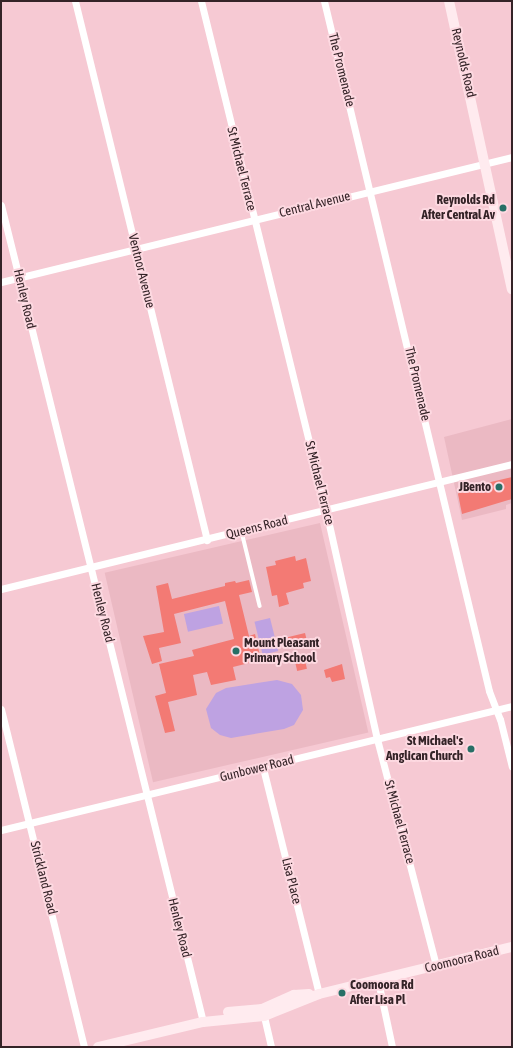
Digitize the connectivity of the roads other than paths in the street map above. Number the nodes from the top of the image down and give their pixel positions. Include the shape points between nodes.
1 (75, 1) edge
2 (201, 1) edge
3 (324, 1) edge
4 (449, 1) edge
5 (512, 157) edge
6 (486, 163) junction
7 (372, 191) junction
8 (1, 204) edge
9 (254, 220) junction
10 (136, 249) junction
11 (512, 260) edge
12 (19, 277) junction
13 (1, 282) edge
14 (512, 289) edge
15 (512, 464) edge
16 (441, 482) junction
17 (326, 511) junction
18 (242, 532) junction
19 (207, 540) junction
20 (91, 568) junction
21 (1, 589) edge
22 (260, 606) dead end
23 (512, 706) edge
24 (1, 709) edge
25 (495, 710) junction
26 (377, 739) junction
27 (512, 767) edge
28 (263, 768) junction
29 (146, 796) junction
30 (29, 823) junction
31 (1, 830) edge
32 (512, 947) edge
33 (436, 966) junction
34 (378, 981) junction
35 (319, 994) junction
36 (263, 1012) junction
37 (203, 1022) junction
38 (84, 1047) edge
39 (98, 1047) edge
40 (271, 1047) edge
41 (392, 1047) edge

1 - 10 street, Ventnor Avenue
2 - 9 street, St Michael Terrace
3 - 7 street, The Promenade
4 - 6 street, Reynolds Road via 477,125 476,133
5 - 6 street, Central Avenue
6 - 7 street, Central Avenue
6 - 11 street, Reynolds Road
6 - 14 street, Reynolds Road
7 - 9 street, Central Avenue
7 - 16 street, The Promenade
8 - 12 street, Henley Road
9 - 10 street, Central Avenue
9 - 17 street, St Michael Terrace
10 - 12 street, Central Avenue
10 - 19 street, Ventnor Avenue
12 - 13 street, Central Avenue
12 - 20 street, Henley Road
15 - 16 street, Queens Road
16 - 17 street, Queens Road
16 - 25 street, The Promenade
17 - 18 street, Queens Road
17 - 26 street, St Michael Terrace
18 - 19 street, Queens Road
18 - 22 lane
19 - 20 street, Queens Road
20 - 21 street, Queens Road
20 - 29 street, Henley Road
23 - 25 street, Gunbower Road
24 - 30 street, Strickland Road
25 - 26 street, Gunbower Road
25 - 27 street, The Promenade via 500,719
26 - 28 street, Gunbower Road
26 - 33 street, St Michael Terrace
28 - 29 street, Gunbower Road
28 - 35 street, Lisa Place
29 - 30 street, Gunbower Road
29 - 37 street, Henley Road
30 - 31 street, Gunbower Road
30 - 38 street, Strickland Road
32 - 33 street, Coomoora Road
33 - 34 street, Coomoora Road
34 - 35 street, Coomoora Road
34 - 41 street
35 - 36 street, Coomoora Road via 294,995
36 - 37 street, Coomoora Road via 235,1010
36 - 40 street
37 - 39 street, Coomoora Road

